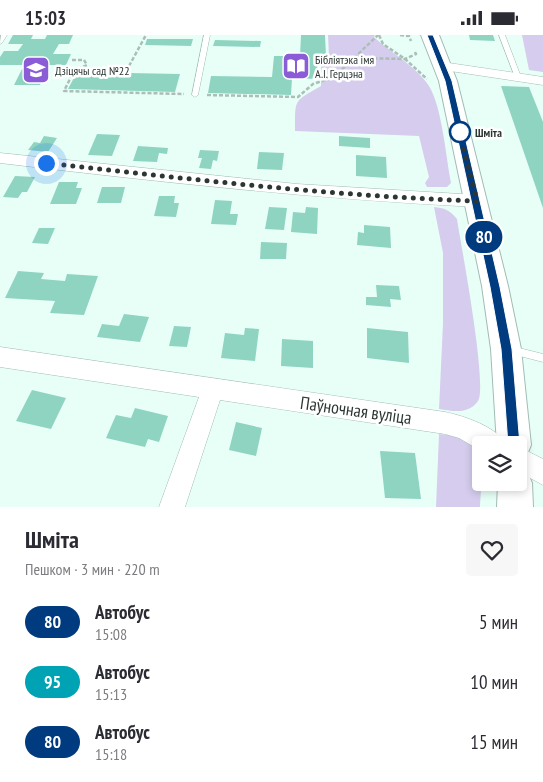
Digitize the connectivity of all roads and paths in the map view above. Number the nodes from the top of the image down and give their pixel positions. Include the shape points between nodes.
1 (4, 35) edge
2 (146, 35) edge
3 (207, 35) edge
4 (378, 35) edge
5 (400, 35) edge
6 (430, 35) edge
7 (502, 35) edge
8 (0, 42) edge
9 (413, 45) dead end
10 (415, 50) dead end
11 (354, 59) junction
12 (405, 59) junction
13 (72, 60) dead end
14 (129, 66) dead end
15 (442, 66) junction
16 (518, 77) junction
17 (429, 81) dead end
18 (543, 81) edge
19 (195, 95) junction
20 (0, 158) edge
21 (477, 201) junction
22 (506, 349) junction
23 (0, 357) edge
24 (543, 357) edge
25 (213, 389) junction
26 (478, 436) edge
27 (513, 436) edge
28 (527, 464) edge
29 (543, 473) edge
30 (515, 491) edge
31 (172, 507) edge
32 (515, 507) edge

1 - 8 lane
2 - 14 path
3 - 19 lane
4 - 11 path
4 - 12 path via 383,44
5 - 9 path via 409,36
6 - 15 main road
7 - 16 lane
10 - 12 path via 416,54
11 - 12 path
11 - 19 path via 334,77 313,84 298,97
12 - 17 path
13 - 19 path via 84,60 87,65 74,71 64,91
15 - 16 street
15 - 21 main road
16 - 18 street
20 - 21 street via 266,188
21 - 22 main road
22 - 24 lane
22 - 27 main road
23 - 25 street, Паўночная вуліца
25 - 26 street, Паўночная вуліца via 445,423
25 - 31 street
28 - 29 street
30 - 32 main road

